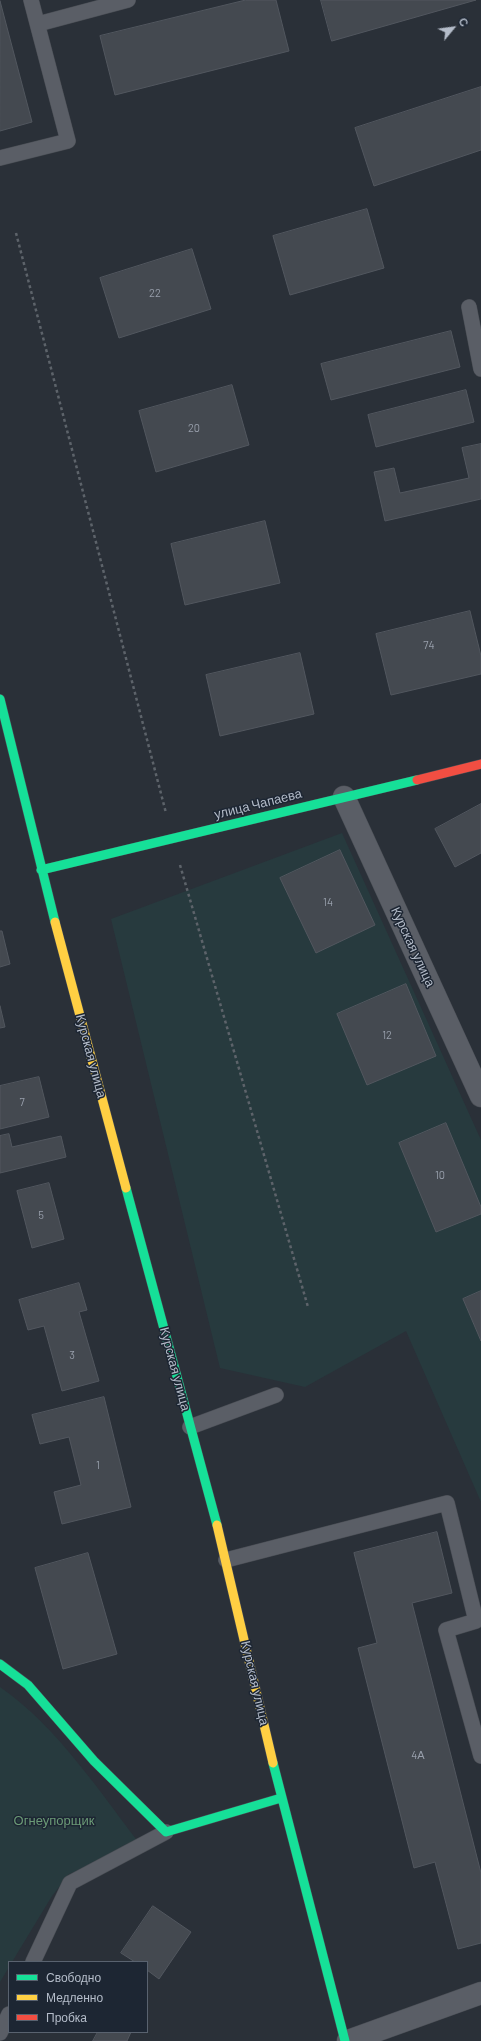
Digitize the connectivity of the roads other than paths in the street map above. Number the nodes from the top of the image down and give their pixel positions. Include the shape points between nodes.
1 (32, 0) edge
2 (128, 0) edge
3 (38, 24) junction
4 (0, 158) edge
5 (469, 307) dead end
6 (481, 369) edge
7 (0, 699) edge
8 (481, 764) edge
9 (344, 797) junction
10 (41, 870) junction
11 (481, 1096) edge
12 (276, 1395) dead end
13 (190, 1427) junction
14 (226, 1560) junction
15 (0, 1664) edge
16 (481, 1756) edge
17 (281, 1798) junction
18 (166, 1832) junction
19 (33, 1961) edge
20 (481, 1993) edge
21 (8, 2016) edge
22 (0, 2033) edge
23 (346, 2041) edge

1 - 3 lane
2 - 3 lane
3 - 4 lane via 68,141
5 - 6 lane
7 - 10 street, Курская улица
8 - 9 street, улица Чапаева
9 - 10 street, улица Чапаева
9 - 11 street, Курская улица
10 - 13 street, Курская улица
12 - 13 lane
13 - 14 street, Курская улица
14 - 16 lane via 447,1503 476,1621 446,1630
14 - 17 street, Курская улица
15 - 18 street via 28,1685 94,1761
17 - 18 street
17 - 23 street, Курская улица
18 - 19 lane via 70,1883
20 - 23 street
21 - 22 lane

